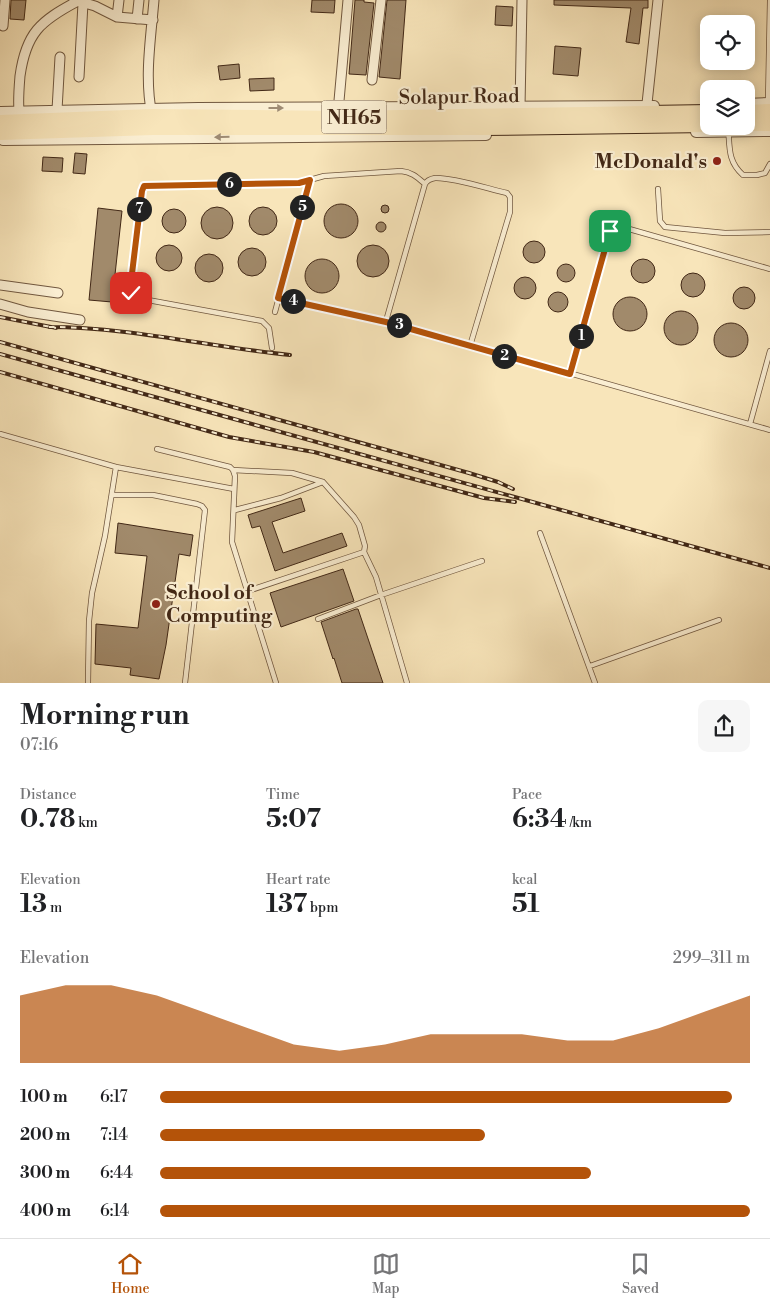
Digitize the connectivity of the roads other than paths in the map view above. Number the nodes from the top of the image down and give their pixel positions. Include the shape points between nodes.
1 (6, 0) edge
2 (119, 0) edge
3 (138, 0) edge
4 (154, 0) edge
5 (348, 0) edge
6 (381, 0) edge
7 (522, 0) edge
8 (658, 0) edge
9 (78, 1) edge
10 (770, 1) edge
11 (118, 17) junction
12 (137, 19) junction
13 (153, 20) junction
14 (4, 26) dead end
15 (60, 57) dead end
16 (79, 77) dead end
17 (372, 80) dead end
18 (700, 106) edge
19 (520, 107) junction
20 (755, 107) edge
21 (58, 110) junction
22 (646, 110) junction
23 (19, 111) junction
24 (769, 111) edge
25 (0, 112) edge
26 (700, 112) edge
27 (755, 112) edge
28 (338, 113) junction
29 (152, 118) junction
30 (755, 119) edge
31 (0, 122) edge
32 (483, 122) junction
33 (700, 125) edge
34 (700, 129) edge
35 (755, 130) edge
36 (770, 131) edge
37 (0, 133) edge
38 (728, 135) edge
39 (0, 140) edge
40 (770, 164) edge
41 (310, 180) junction
42 (424, 184) junction
43 (658, 189) dead end
44 (770, 232) edge
45 (770, 270) edge
46 (0, 285) edge
47 (58, 293) dead end
48 (278, 298) junction
49 (0, 304) edge
50 (275, 312) dead end
51 (80, 320) dead end
52 (386, 322) junction
53 (470, 346) junction
54 (272, 348) dead end
55 (770, 351) edge
56 (570, 374) junction
57 (750, 424) junction
58 (770, 430) edge
59 (0, 434) edge
60 (157, 449) dead end
61 (116, 466) junction
62 (233, 470) junction
63 (322, 482) junction
64 (234, 489) junction
65 (112, 495) junction
66 (234, 510) junction
67 (540, 533) dead end
68 (364, 552) junction
69 (482, 561) dead end
70 (248, 591) junction
71 (381, 595) junction
72 (318, 618) dead end
73 (719, 620) dead end
74 (590, 666) junction
75 (88, 683) edge
76 (185, 683) edge
77 (276, 683) edge
78 (407, 683) edge
79 (595, 683) edge

1 - 14 street
2 - 11 street
3 - 12 street
4 - 13 street
5 - 28 street
6 - 17 street
7 - 19 street
8 - 22 street
9 - 11 street
9 - 16 street
9 - 23 street via 40,26 29,42 23,57
10 - 24 lane
11 - 12 street
12 - 13 street
13 - 29 street via 149,81
15 - 21 street
18 - 22 street
19 - 22 street
19 - 28 street
20 - 24 street
21 - 23 street
21 - 29 street
22 - 26 highway, Solapur Road / NH65
22 - 32 highway, Solapur Road / NH65
23 - 25 street
24 - 27 highway
24 - 30 highway
29 -> 28 highway, Solapur Road / NH65
28 - 32 highway, Solapur Road / NH65
29 - 31 highway, Solapur Road / NH65
29 - 32 highway, Solapur Road / NH65
29 - 37 highway, Solapur Road / NH65
32 - 33 highway, Solapur Road / NH65
34 -> 39 street
35 - 36 street
38 - 40 lane via 734,168 743,175 765,173
41 - 42 lane via 324,176 409,171
41 - 48 lane
41 - 54 lane via 299,183 144,186 142,191 131,293 137,298 262,321 270,328
42 - 52 lane
42 - 53 lane via 433,178 445,179 507,193 510,197 510,212
43 - 44 lane via 660,221 665,227 726,233
45 - 56 lane via 614,226
46 - 47 street
48 - 50 lane
48 - 52 lane
49 - 51 street
52 - 53 lane
53 - 56 lane
55 - 57 lane
56 - 57 lane
57 - 58 lane
59 - 61 lane
60 - 62 lane
61 - 64 lane
61 - 65 lane
62 - 63 lane via 292,474
62 - 64 lane
63 - 66 lane via 281,498
63 - 68 lane via 359,525
64 - 66 lane
65 - 75 lane via 92,593
65 - 76 lane via 152,495 197,504 205,510
66 - 70 lane via 232,542
67 - 74 lane
68 - 70 lane
68 - 71 lane
69 - 71 lane
70 - 77 lane
71 - 72 lane
71 - 78 lane
73 - 74 lane
74 - 79 lane

